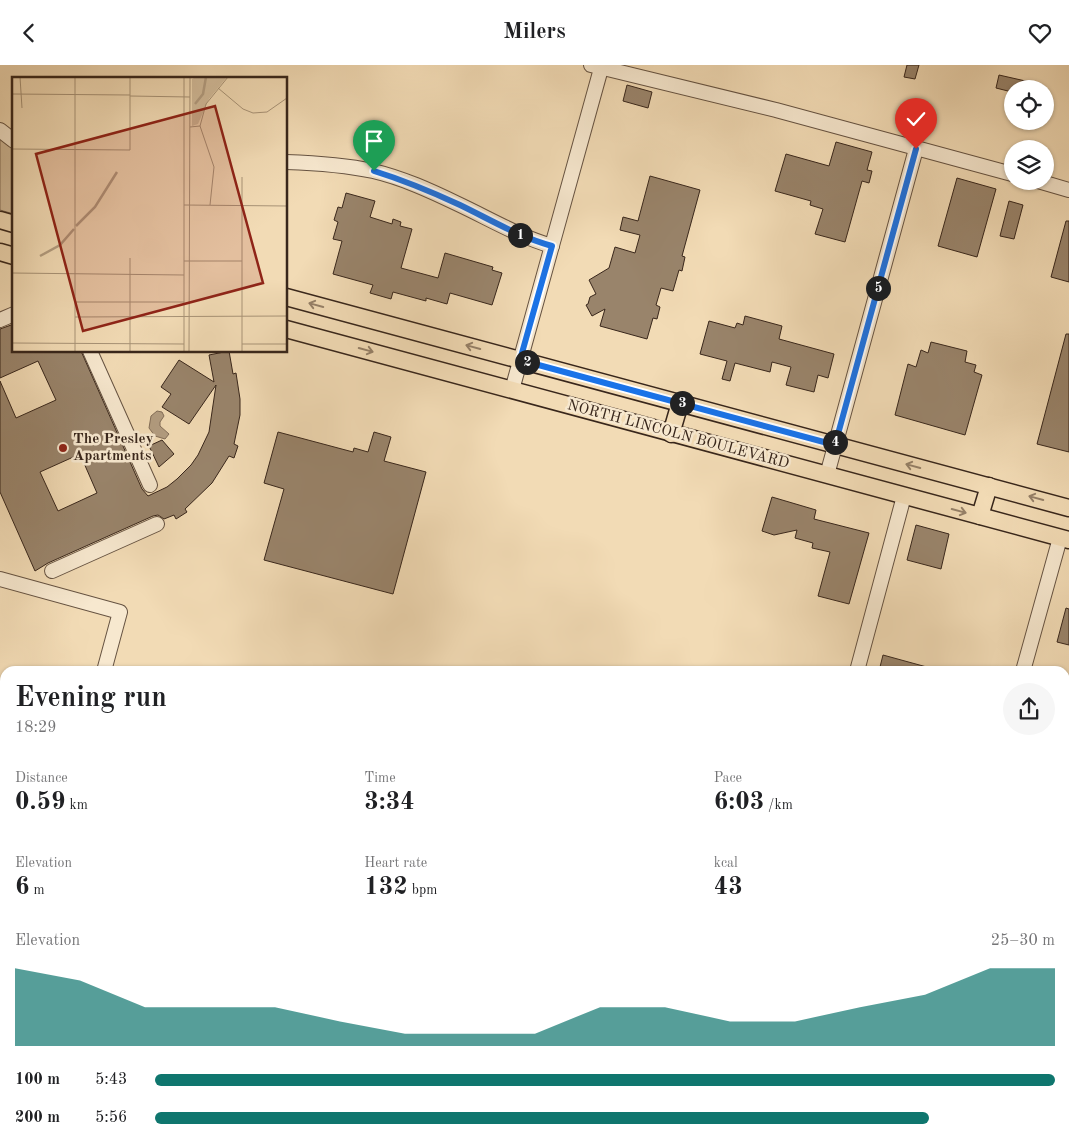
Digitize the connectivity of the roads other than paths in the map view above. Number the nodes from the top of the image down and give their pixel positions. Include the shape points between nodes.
1 (598, 66) edge
2 (0, 131) edge
3 (12, 140) edge
4 (916, 149) junction
5 (288, 162) edge
6 (1004, 172) edge
7 (1054, 186) edge
8 (1069, 190) edge
9 (552, 246) junction
10 (288, 298) edge
11 (12, 315) edge
12 (0, 320) edge
13 (288, 330) edge
14 (91, 353) edge
15 (520, 360) junction
16 (512, 390) junction
17 (680, 403) junction
18 (671, 434) junction
19 (835, 445) junction
20 (827, 475) junction
21 (150, 485) dead end
22 (989, 486) junction
23 (904, 496) junction
24 (1069, 507) edge
25 (980, 516) junction
26 (157, 523) dead end
27 (1065, 539) edge
28 (52, 571) dead end
29 (0, 579) edge
30 (105, 666) edge
31 (858, 666) edge
32 (1025, 666) edge

1 - 4 street
1 - 9 street
2 - 3 street
4 - 6 street
4 - 19 street
5 - 9 street via 346,166 391,176 524,237
7 - 8 street
9 - 15 street
15 -> 10 main road
11 - 12 street
13 -> 16 main road, NORTH LINCOLN BOULEVARD
14 - 21 street
15 - 16 street
15 - 17 main road
16 - 18 main road, NORTH LINCOLN BOULEVARD
17 - 18 main road
17 - 19 main road
18 - 20 main road, NORTH LINCOLN BOULEVARD
19 - 20 street
22 -> 19 main road
20 - 23 main road, NORTH LINCOLN BOULEVARD
24 -> 22 main road
22 - 25 main road
23 -> 25 main road, NORTH LINCOLN BOULEVARD
23 - 31 street
25 - 27 main road, NORTH LINCOLN BOULEVARD
26 - 28 street
27 - 32 street
29 - 30 street via 120,612

